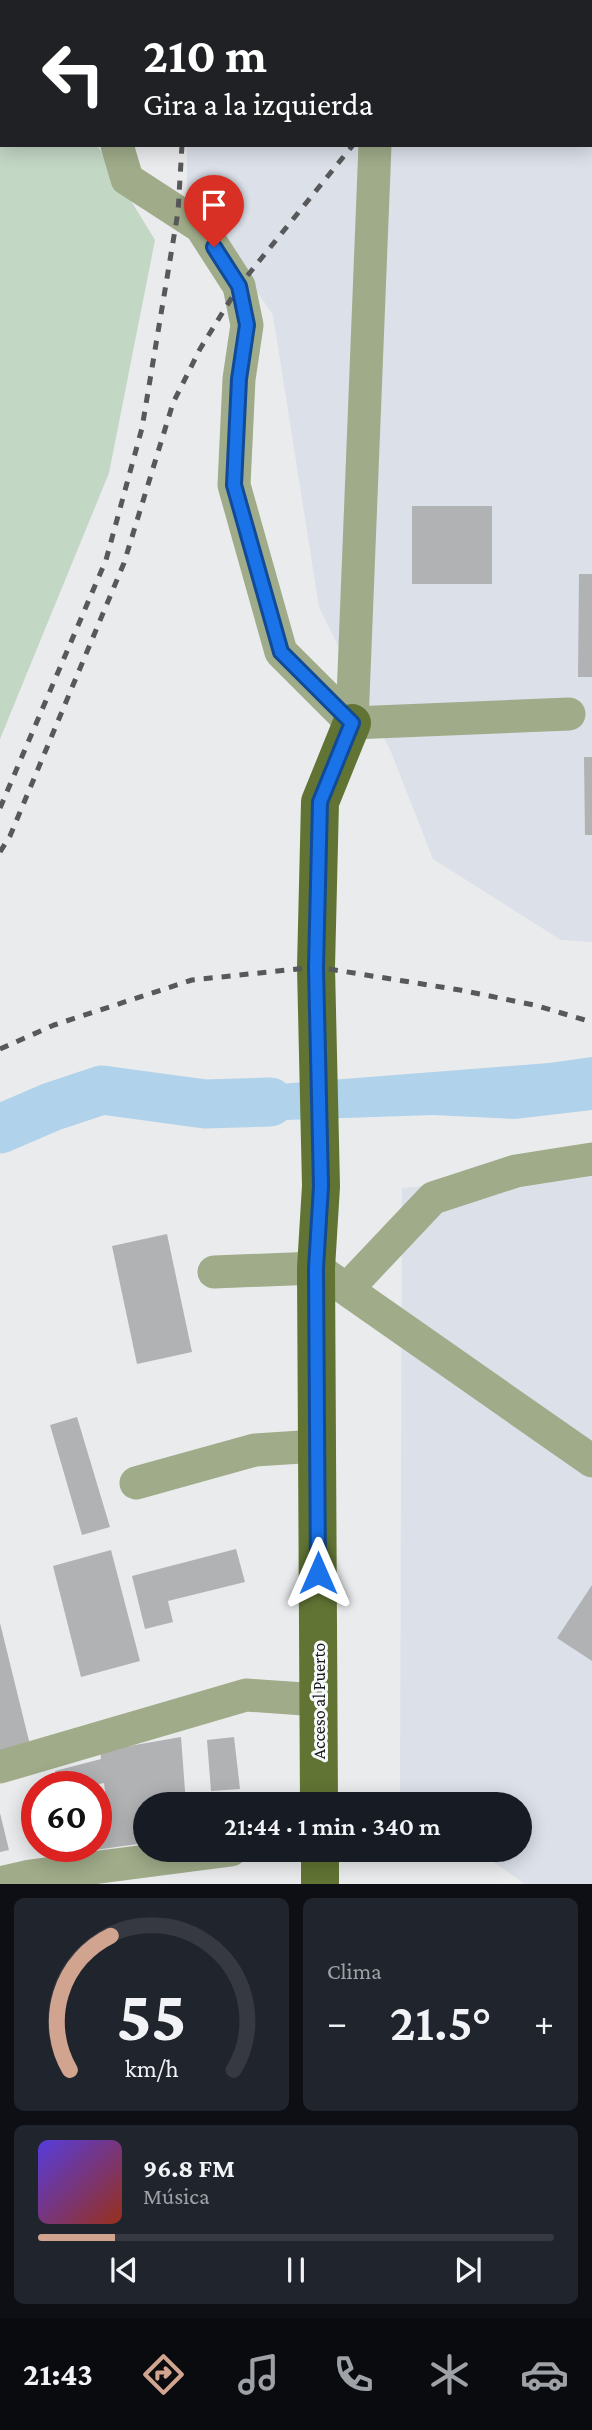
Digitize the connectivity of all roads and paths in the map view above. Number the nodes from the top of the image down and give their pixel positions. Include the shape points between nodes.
1 (118, 147) edge
2 (375, 147) edge
3 (569, 714) dead end
4 (352, 723) junction
5 (592, 1159) edge
6 (316, 1268) junction
7 (214, 1272) dead end
8 (347, 1289) junction
9 (317, 1446) junction
10 (592, 1461) edge
11 (136, 1483) dead end
12 (318, 1700) junction
13 (0, 1768) edge
14 (319, 1792) edge
15 (138, 1862) edge
16 (320, 1862) edge
17 (0, 1883) edge
18 (320, 1884) edge

1 - 4 lane via 127,179 201,227 239,286 247,325 239,379 234,485 281,652
2 - 4 lane
3 - 4 lane
4 - 6 main road, Acceso al Puerto via 320,802 317,1000 321,1186
5 - 8 lane via 516,1171 433,1198
6 - 7 lane
6 - 8 lane
6 - 9 main road, Acceso al Puerto
8 - 10 lane
9 - 11 lane via 255,1450
9 - 12 main road, Acceso al Puerto
12 - 13 lane via 246,1695
12 - 14 main road, Acceso al Puerto
15 - 17 lane
16 - 18 main road

